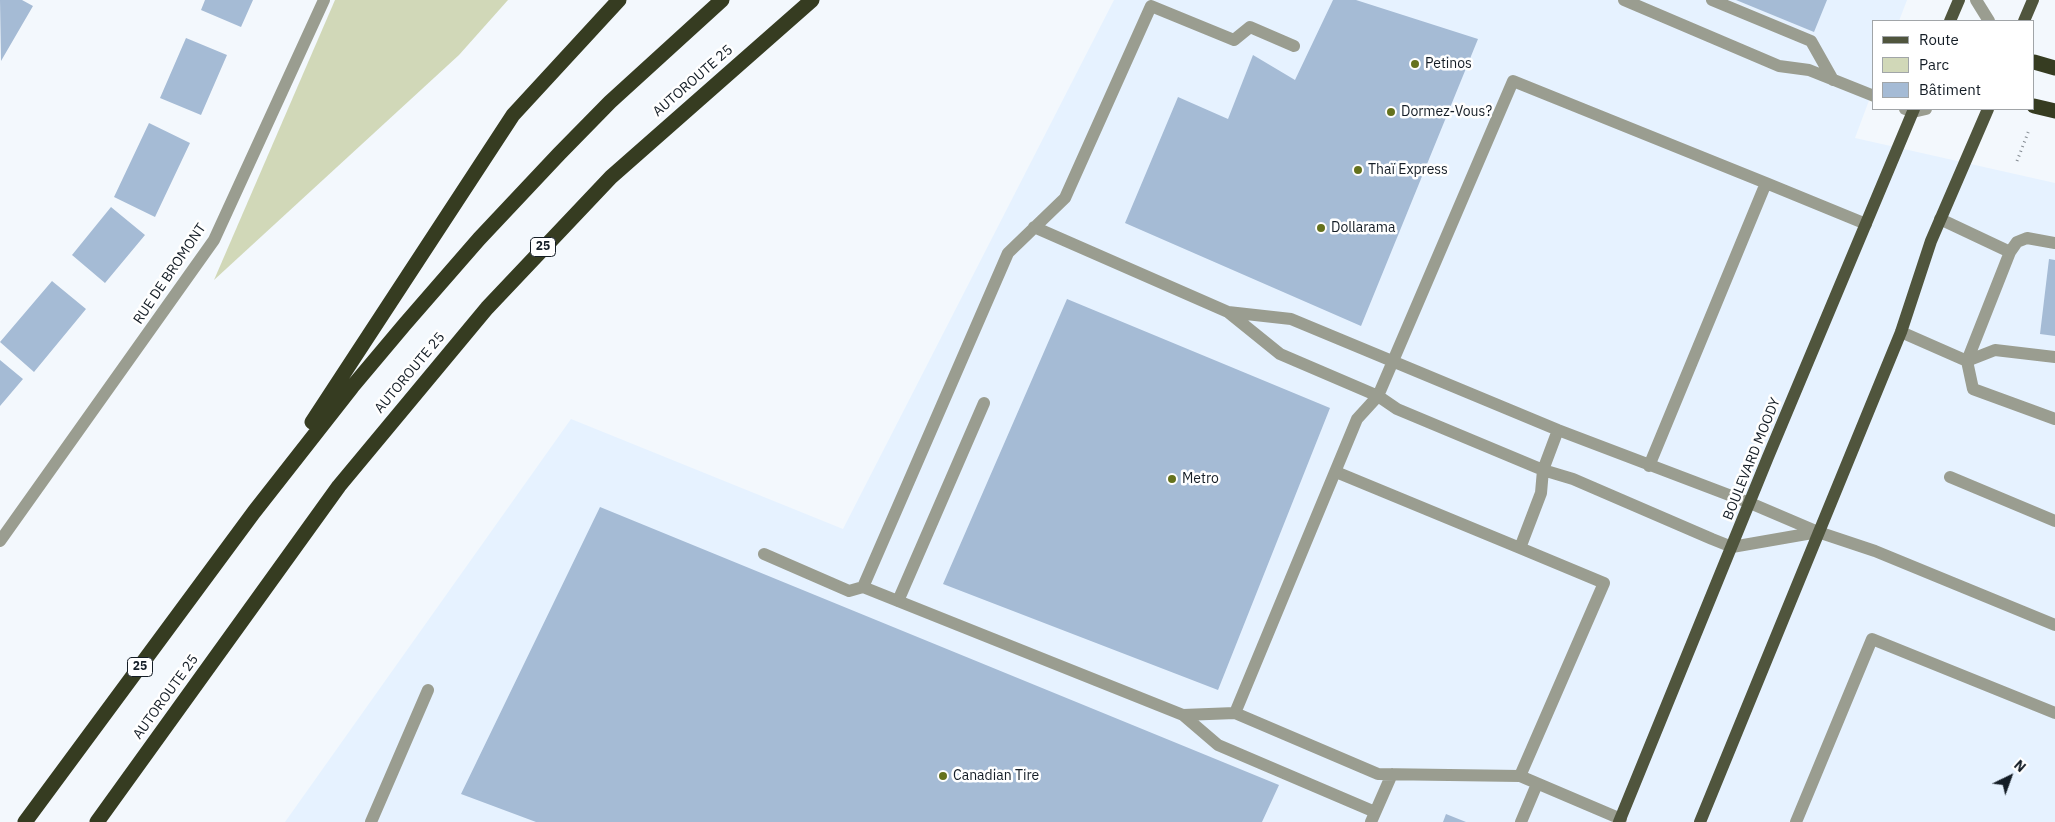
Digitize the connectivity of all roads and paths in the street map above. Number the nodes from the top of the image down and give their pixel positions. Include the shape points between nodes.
1 (324, 0) edge
2 (619, 0) edge
3 (722, 0) edge
4 (812, 0) edge
5 (1624, 0) edge
6 (1712, 0) edge
7 (1959, 0) edge
8 (1976, 0) edge
9 (2033, 0) edge
10 (1950, 20) edge
11 (1988, 20) edge
12 (2024, 20) edge
13 (1294, 46) dead end
14 (2035, 62) edge
15 (2055, 68) edge
16 (1833, 80) junction
17 (1872, 95) edge
18 (2035, 106) edge
19 (1911, 110) edge
20 (1988, 110) edge
21 (2055, 111) edge
22 (1766, 182) junction
23 (1940, 219) junction
24 (1866, 224) junction
25 (1034, 227) junction
26 (2055, 243) edge
27 (2010, 252) junction
28 (1228, 312) junction
29 (1901, 332) junction
30 (2055, 357) edge
31 (1394, 361) junction
32 (1967, 361) junction
33 (1378, 396) junction
34 (984, 403) dead end
35 (2055, 419) edge
36 (1558, 430) junction
37 (1649, 466) junction
38 (1543, 470) junction
39 (1336, 472) junction
40 (1950, 477) dead end
41 (1750, 503) junction
42 (254, 512) junction
43 (2055, 521) edge
44 (1818, 532) junction
45 (0, 541) edge
46 (1732, 547) junction
47 (1520, 548) junction
48 (764, 554) dead end
49 (863, 587) junction
50 (898, 601) junction
51 (2055, 625) edge
52 (428, 690) dead end
53 (1235, 713) junction
54 (2055, 713) edge
55 (1183, 715) junction
56 (1392, 774) junction
57 (1520, 776) junction
58 (1537, 784) junction
59 (1373, 817) edge
60 (1620, 820) edge
61 (25, 822) edge
62 (97, 822) edge
63 (371, 822) edge
64 (1521, 822) edge
65 (1700, 822) edge
66 (1796, 822) edge

1 - 45 street, RUE DE BROMONT via 214,240
2 - 42 highway via 512,115
3 - 42 highway, 25 via 610,102 511,204 352,387
4 - 62 highway, AUTOROUTE 25 / 25 via 611,177 487,308 339,486
5 - 16 street via 1778,66 1809,70
6 - 16 street via 1811,40
7 - 10 main road
8 - 11 street
9 - 12 main road
13 - 25 street via 1250,27 1234,40 1151,6 1066,198
14 - 15 highway
16 - 17 street
18 - 21 highway
19 - 24 main road, BOULEVARD MOODY
20 - 23 main road
22 - 24 street
22 - 31 street via 1514,81
22 - 37 street
23 - 27 street
23 - 29 main road
24 - 41 main road, BOULEVARD MOODY
25 - 28 street
25 - 49 street via 1008,253
26 - 27 street via 2027,238 2017,242
27 - 32 street
28 - 31 street via 1291,319
28 - 33 street via 1280,354
29 - 32 street
29 - 44 main road
30 - 32 street via 1995,350
31 - 33 street
31 - 36 street
32 - 35 street via 1973,390
33 - 38 street via 1397,409
33 - 39 street via 1357,419
34 - 50 street
36 - 37 street
36 - 38 street
37 - 41 street
38 - 46 street
38 - 47 street via 1541,492
39 - 47 street
39 - 53 street
40 - 43 street
41 - 44 street
41 - 46 main road, BOULEVARD MOODY
42 - 61 highway, 25
44 - 46 street
44 - 51 street via 1875,551
44 - 65 main road
46 - 60 main road, BOULEVARD MOODY
47 - 57 street via 1604,583
48 - 49 street via 849,591
49 - 50 street
50 - 55 street
52 - 63 street
53 - 55 street
53 - 56 street via 1378,774
54 - 66 street via 1872,639
55 - 59 street via 1218,746
56 - 57 street
56 - 59 street
57 - 58 street
58 - 60 street
58 - 64 street

